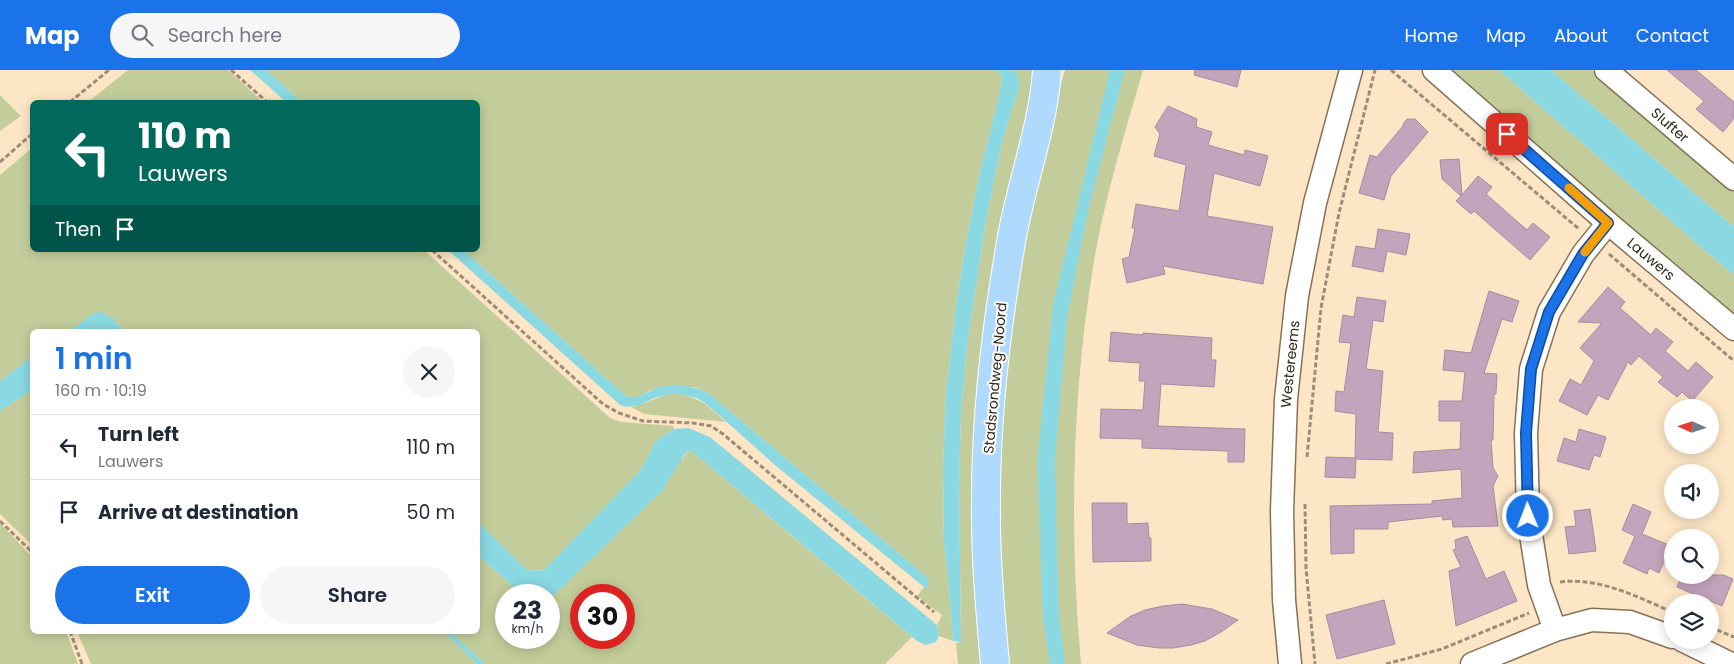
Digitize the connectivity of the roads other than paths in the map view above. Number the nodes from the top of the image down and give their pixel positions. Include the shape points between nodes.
1 (1047, 70) edge
2 (1059, 70) edge
3 (1351, 70) edge
4 (1434, 70) edge
5 (1606, 70) edge
6 (1045, 97) junction
7 (1734, 180) edge
8 (1608, 223) junction
9 (1734, 329) edge
10 (1555, 630) junction
11 (1664, 634) edge
12 (1700, 649) edge
13 (995, 664) edge
14 (1290, 664) edge
15 (1472, 664) edge
16 (1731, 664) edge

1 - 6 main road, Stadsrondweg-Noord
2 - 6 main road, Stadsrondweg-Noord
3 - 14 street, Westereems via 1315,202 1297,296 1286,399 1282,521
4 - 8 street, Lauwers
5 - 7 street, Slufter
6 - 13 main road, Stadsrondweg-Noord via 1013,229 998,320 990,406 987,560
8 - 9 street, Lauwers
8 - 10 street via 1583,254 1549,312 1531,369 1526,433 1528,516 1539,585
10 - 11 street via 1592,620 1630,622
10 - 15 street
12 - 16 street

